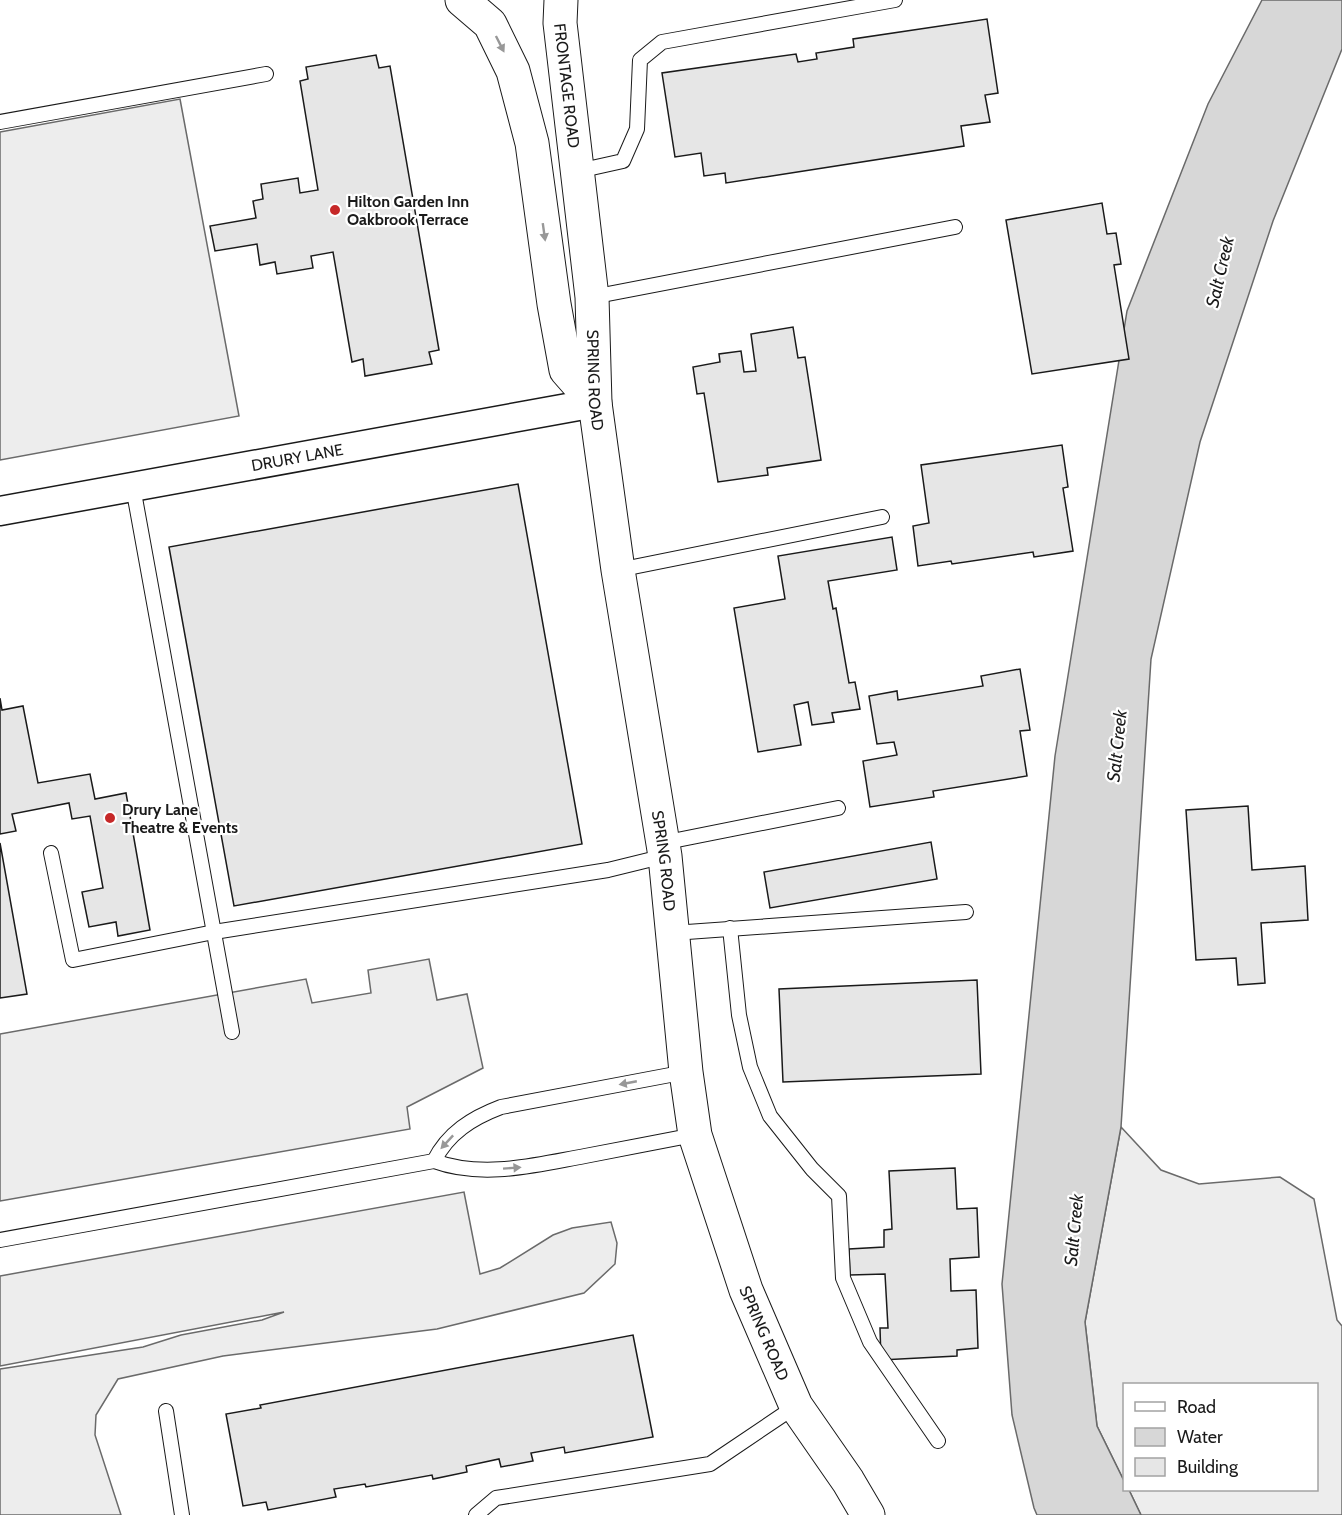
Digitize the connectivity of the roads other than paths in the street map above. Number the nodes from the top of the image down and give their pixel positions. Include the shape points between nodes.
1 (462, 0) edge
2 (561, 0) edge
3 (895, 0) edge
4 (266, 74) dead end
5 (0, 122) edge
6 (578, 171) junction
7 (955, 227) dead end
8 (592, 297) junction
9 (595, 403) junction
10 (133, 487) junction
11 (0, 511) edge
12 (882, 517) dead end
13 (618, 570) junction
14 (838, 808) dead end
15 (663, 849) junction
16 (51, 853) dead end
17 (966, 912) dead end
18 (730, 928) junction
19 (214, 932) junction
20 (673, 933) junction
21 (232, 1032) dead end
22 (686, 1072) junction
23 (695, 1135) junction
24 (434, 1161) junction
25 (0, 1240) edge
26 (796, 1406) junction
27 (166, 1411) dead end
28 (938, 1441) dead end
29 (182, 1515) edge
30 (476, 1515) edge
31 (868, 1515) edge

1 -> 9 main road via 490,24 513,71 532,143 566,370
2 - 6 main road, FRONTAGE ROAD via 560,23
3 - 6 lane via 662,42 640,60 636,129 623,161
4 - 5 lane
6 - 8 main road, SPRING ROAD
7 - 8 lane
8 - 9 main road, SPRING ROAD
9 - 10 street, DRURY LANE
9 - 13 main road, SPRING ROAD
10 - 11 street, DRURY LANE
10 - 19 lane
12 - 13 lane
13 - 15 main road, SPRING ROAD
14 - 15 lane
15 - 19 lane via 608,870
15 - 20 main road, SPRING ROAD
16 - 19 lane via 73,960
17 - 18 lane
18 - 20 lane
18 - 28 lane via 739,1014 754,1077 770,1116 839,1196 843,1278 870,1342
19 - 21 lane
20 - 22 main road, SPRING ROAD
22 - 23 main road, SPRING ROAD
22 -> 24 lane via 501,1107 460,1128 441,1146
24 -> 23 lane via 475,1170 518,1168
23 - 26 main road, SPRING ROAD via 746,1290
24 - 25 lane
26 - 30 lane via 711,1464 496,1498
26 - 31 main road, SPRING ROAD
27 - 29 lane

